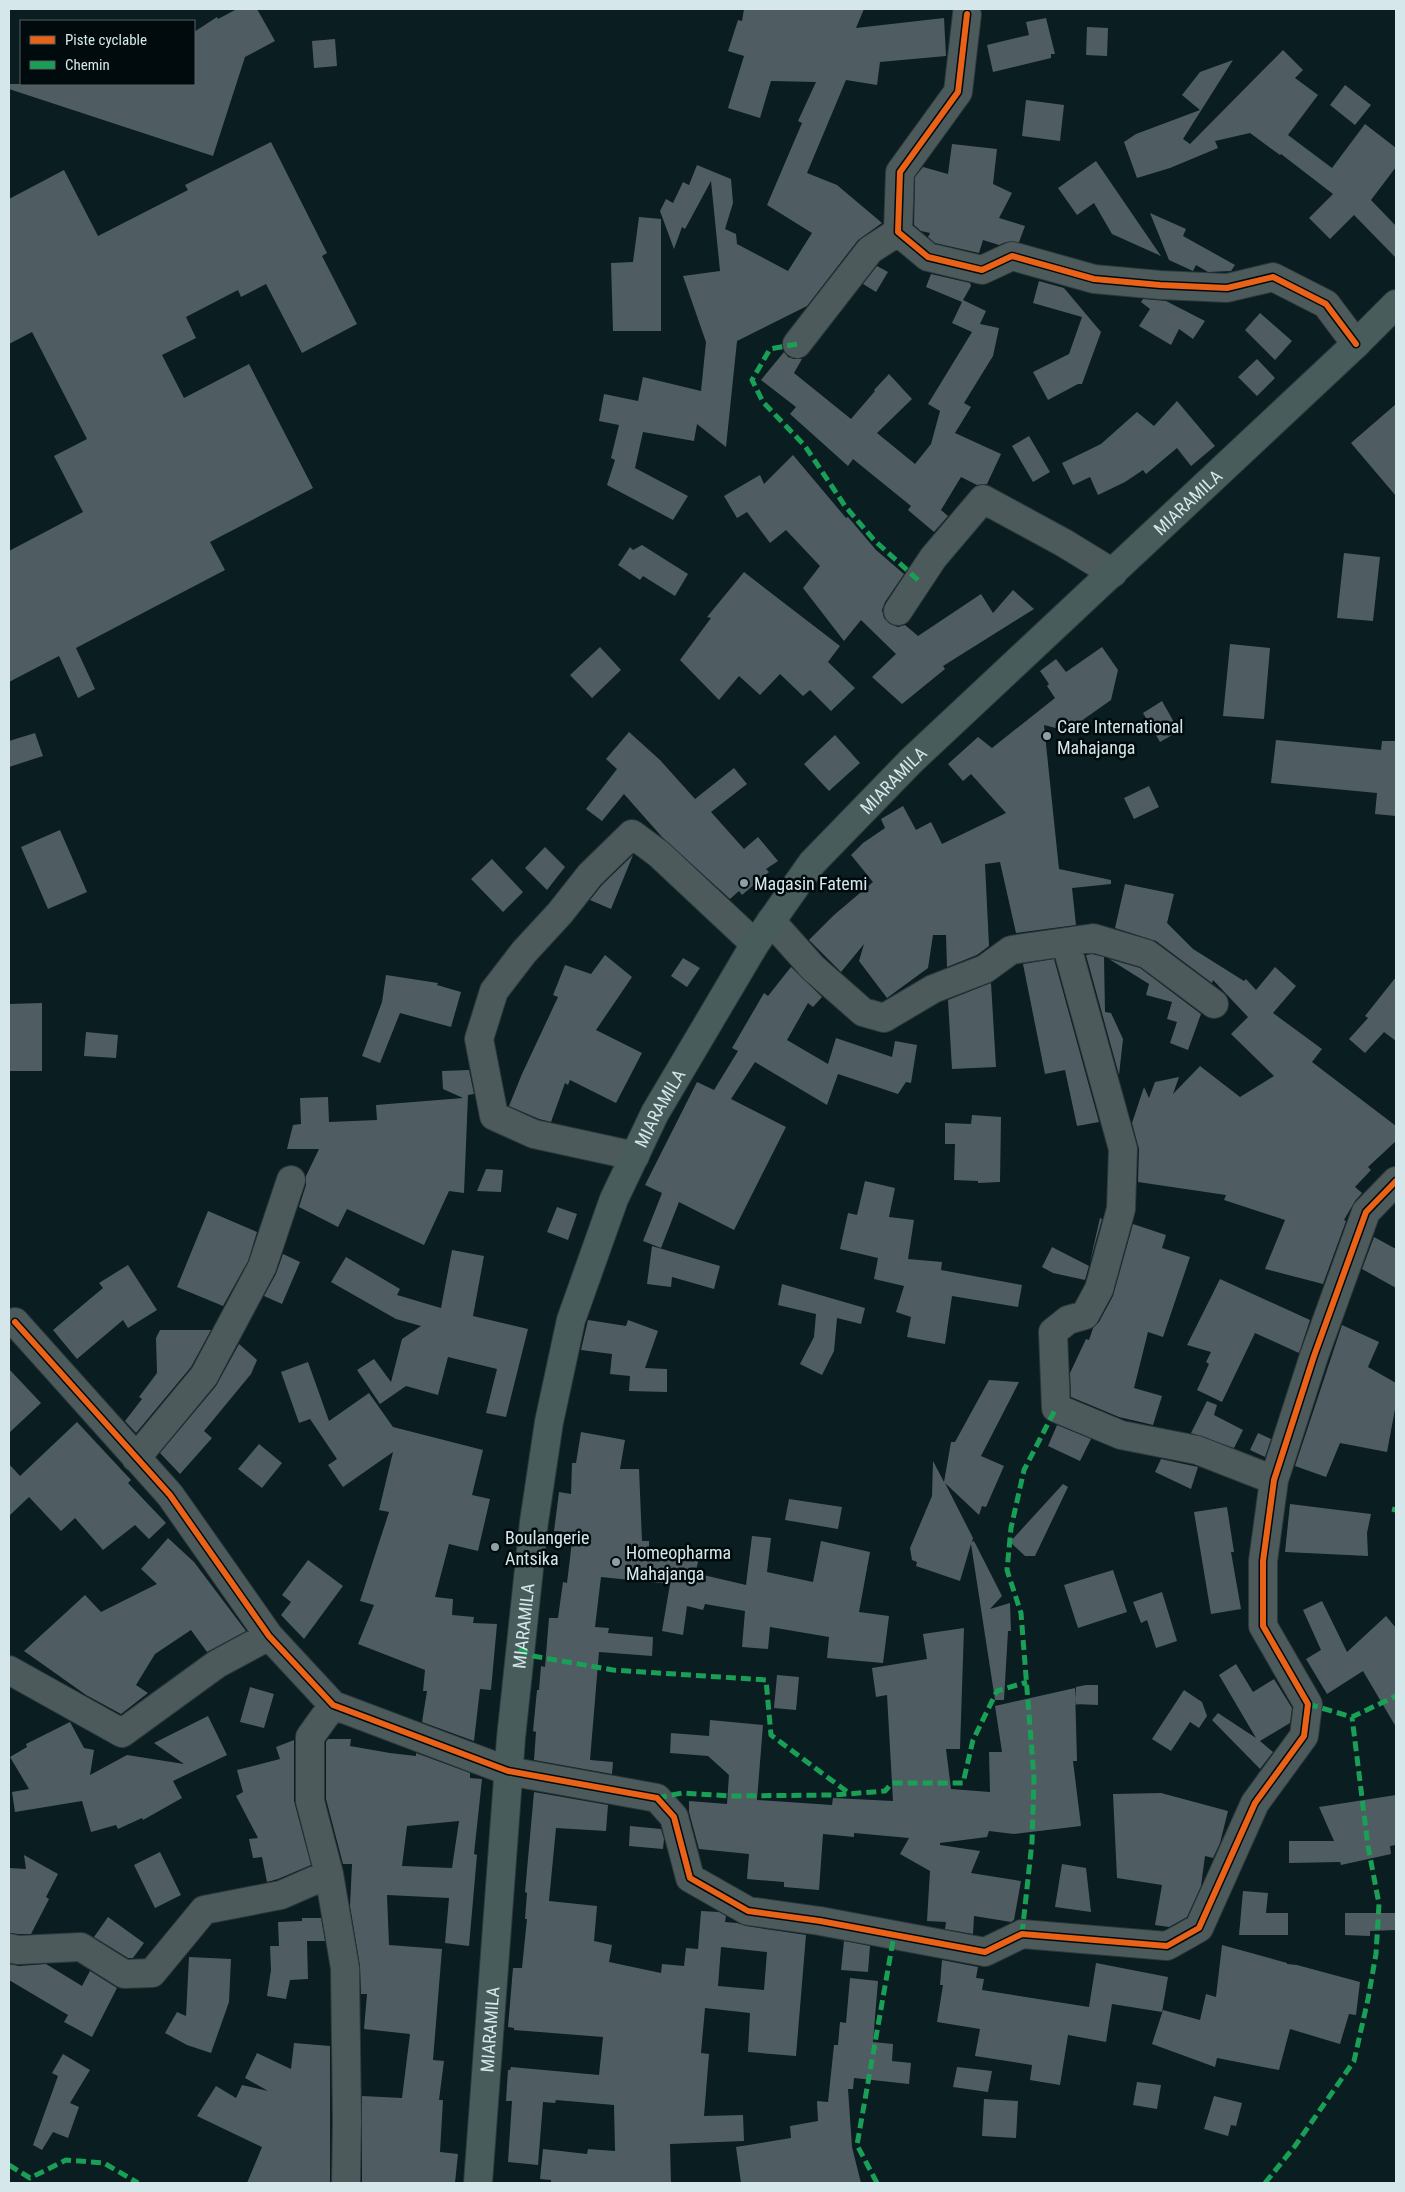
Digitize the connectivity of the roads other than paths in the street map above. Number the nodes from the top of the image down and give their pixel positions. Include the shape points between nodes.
1 (967, 14) dead end
2 (898, 232) junction
3 (1396, 304) edge
4 (797, 344) dead end
5 (1356, 344) junction
6 (1113, 572) junction
7 (898, 611) dead end
8 (771, 921) junction
9 (1066, 943) junction
10 (755, 944) junction
11 (1214, 1004) dead end
12 (634, 1156) junction
13 (291, 1180) dead end
14 (1396, 1181) edge
15 (15, 1322) dead end
16 (136, 1458) junction
17 (1274, 1480) junction
18 (269, 1636) junction
19 (9, 1670) edge
20 (334, 1705) junction
21 (508, 1771) junction
22 (330, 1874) junction
23 (9, 1948) edge
24 (346, 2183) edge
25 (478, 2183) edge

1 - 2 street via 958,92 900,172
2 - 4 street via 870,250
2 - 5 street via 928,257 982,270 1012,256 1094,279 1160,285 1228,288 1273,277 1326,304
3 - 5 main road, MIARAMILA
5 - 6 main road, MIARAMILA
6 - 7 street via 983,499 933,558
6 - 8 main road, MIARAMILA via 911,761 812,863
8 - 9 street via 813,968 863,1012 884,1018 932,988 985,968 1011,950
8 - 10 main road, MIARAMILA
9 - 11 street via 1094,938 1147,954
9 - 17 street via 1123,1149 1121,1209 1099,1289 1085,1315 1068,1320 1053,1332 1056,1408 1121,1435 1198,1450
10 - 12 main road, MIARAMILA via 654,1113
10 - 12 street via 659,854 632,834 590,875 494,991 479,1039 494,1116 534,1134
12 - 21 main road, MIARAMILA via 614,1199 571,1320 548,1422
13 - 16 street via 262,1267 204,1376
14 - 17 street via 1366,1212
15 - 16 street
16 - 18 street via 170,1496
17 - 21 street via 1263,1561 1263,1626 1308,1704 1304,1736 1255,1803 1199,1928 1167,1946 1022,1934 984,1952 748,1911 690,1878 674,1817 657,1798
18 - 19 street via 216,1664 122,1733
18 - 20 street
20 - 21 street
20 - 22 street via 310,1737 310,1801
21 - 25 main road, MIARAMILA
22 - 23 street via 282,1895 204,1910 152,1973 124,1974 80,1947
22 - 24 street via 345,1968

